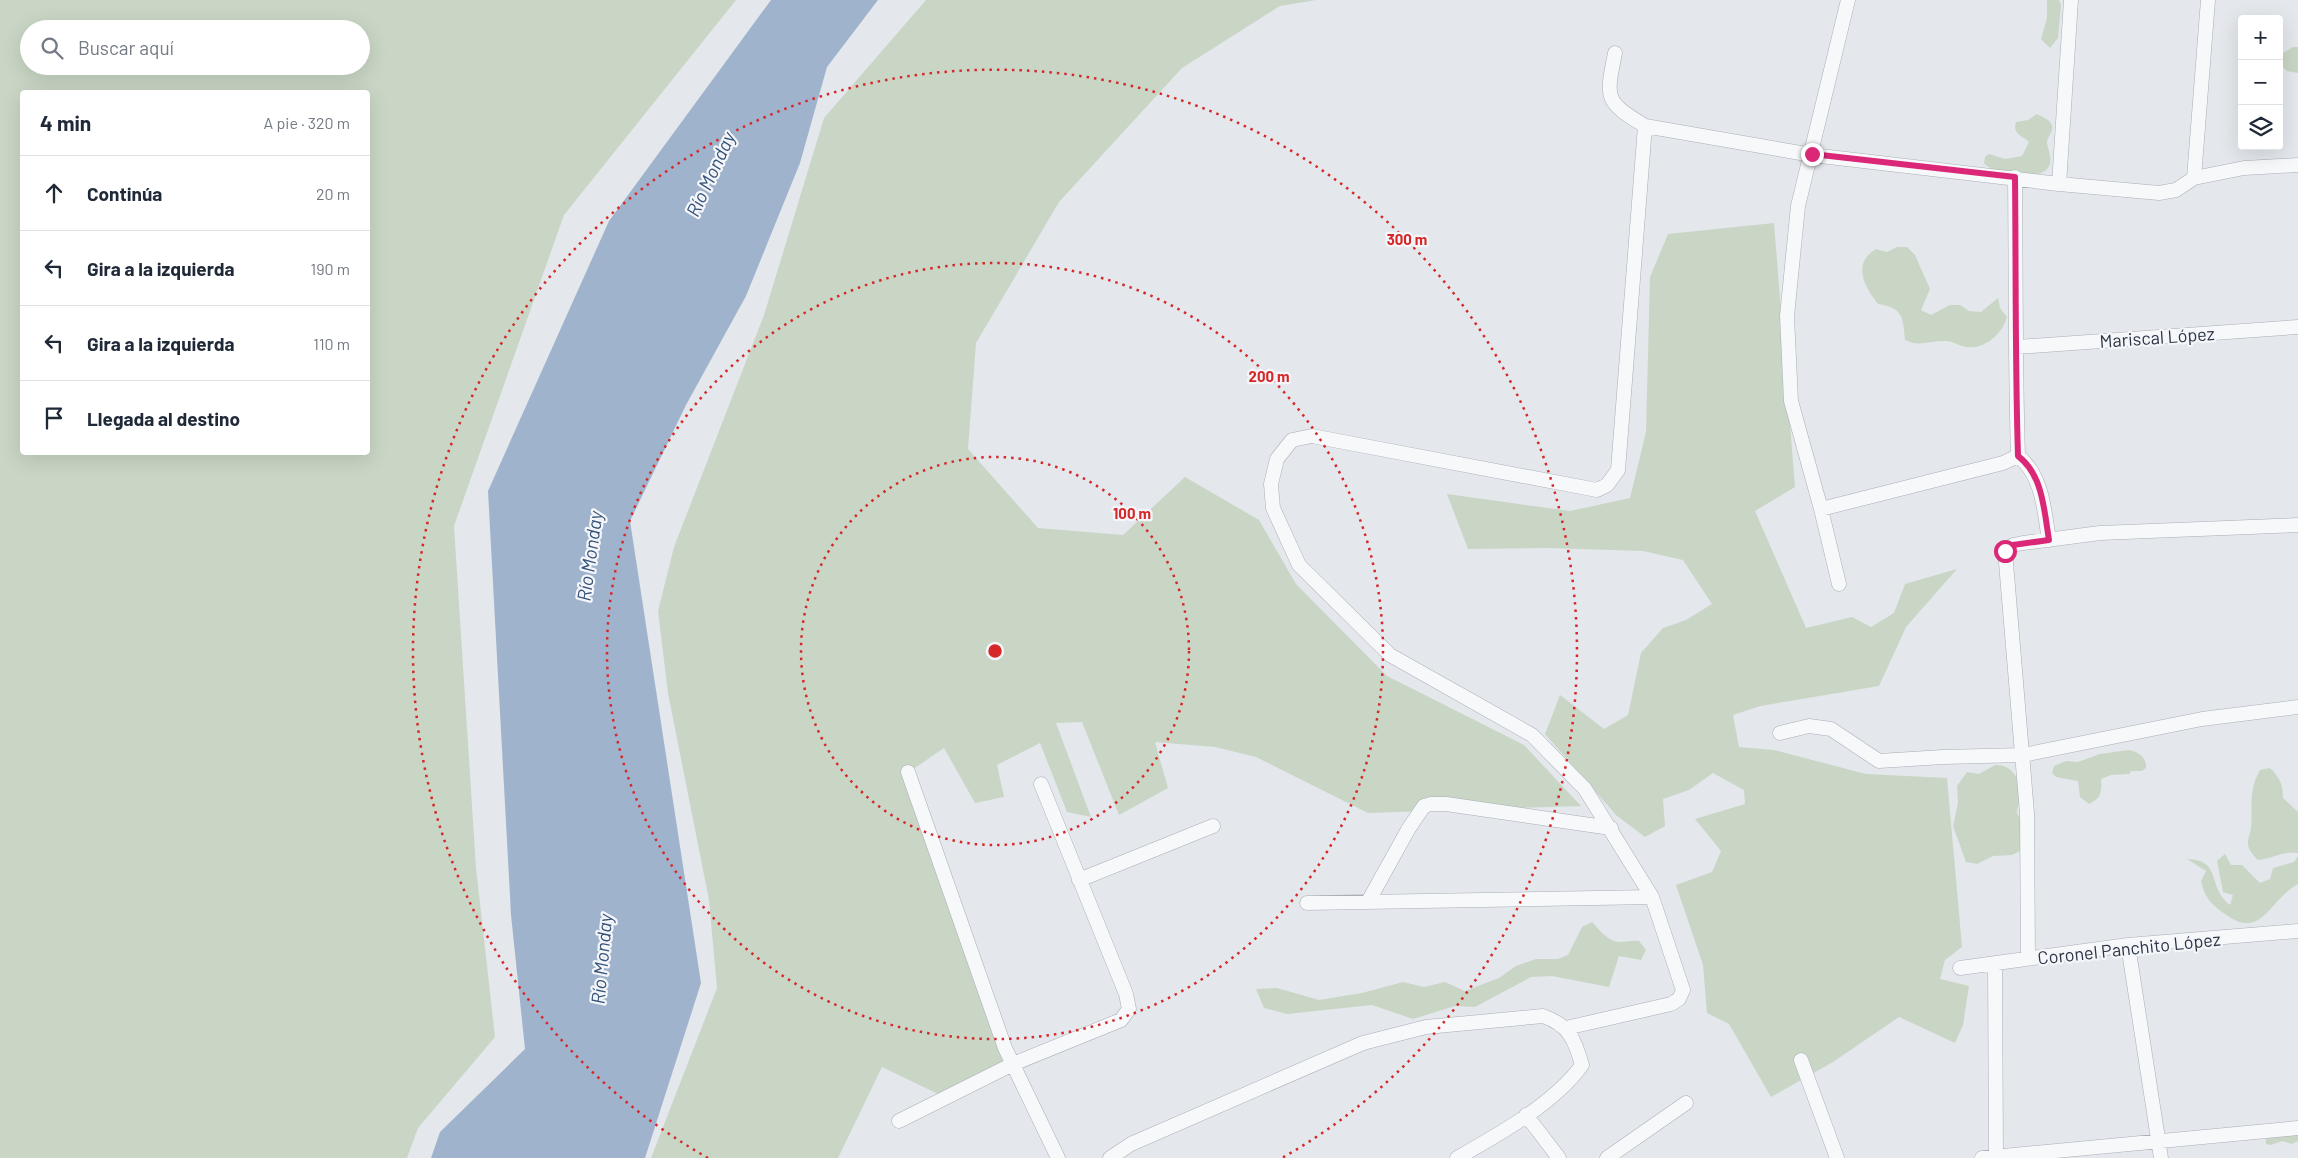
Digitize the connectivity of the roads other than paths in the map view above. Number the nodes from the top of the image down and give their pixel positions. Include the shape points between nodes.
1 (1848, 0) edge
2 (2071, 0) edge
3 (2208, 0) edge
4 (1615, 53) dead end
5 (1645, 126) junction
6 (1812, 154) junction
7 (2298, 165) edge
8 (2015, 177) junction
9 (2194, 178) junction
10 (2059, 184) junction
11 (2298, 327) edge
12 (2016, 347) junction
13 (2018, 456) junction
14 (1821, 510) junction
15 (2298, 525) edge
16 (2049, 540) junction
17 (1839, 584) dead end
18 (2298, 707) edge
19 (1780, 733) dead end
20 (2023, 755) junction
21 (908, 772) dead end
22 (1041, 784) dead end
23 (1213, 826) dead end
24 (1611, 828) junction
25 (1079, 880) junction
26 (1652, 897) junction
27 (1369, 900) junction
28 (1307, 903) dead end
29 (2298, 931) edge
30 (2128, 945) junction
31 (2028, 958) junction
32 (1995, 963) junction
33 (1960, 968) dead end
34 (1566, 1028) junction
35 (1802, 1060) dead end
36 (1013, 1064) junction
37 (1686, 1103) dead end
38 (1526, 1115) junction
39 (899, 1121) dead end
40 (2298, 1128) edge
41 (2159, 1142) junction
42 (1996, 1156) junction
43 (1058, 1158) edge
44 (1110, 1158) edge
45 (1457, 1158) edge
46 (1559, 1158) edge
47 (1608, 1158) edge
48 (1837, 1158) edge
49 (1982, 1158) edge
50 (2161, 1158) edge

1 - 6 street
2 - 10 street
3 - 9 street
4 - 5 street via 1608,89 1613,102
5 - 6 street
5 - 24 street via 1618,470 1607,485 1597,490 1312,436 1292,440 1277,458 1271,484 1273,508 1300,565 1390,655 1532,735 1585,789
6 - 8 street
6 - 14 street via 1798,206 1786,316 1791,401
7 - 9 street via 2244,168
8 - 10 street
8 - 12 street
9 - 10 street via 2176,190 2158,193
11 - 12 street, Mariscal López
12 - 13 street
13 - 14 street via 2003,463
13 - 16 street via 2029,465 2041,492
14 - 17 street
15 - 16 street via 2100,533
16 - 20 street via 2013,545 2005,551
18 - 20 street via 2202,719
19 - 20 street via 1809,726 1831,729 1879,761
20 - 31 street via 2027,813
21 - 36 street
22 - 25 street
23 - 25 street
24 - 26 street
24 - 27 street via 1446,804 1424,806
25 - 36 street via 1126,994 1129,1009 1121,1020
26 - 27 street
26 - 34 street via 1683,990 1679,999 1670,1004
27 - 28 street
29 - 30 street, Coronel Panchito López
30 - 31 street, Coronel Panchito López
30 - 41 street
31 - 32 street, Coronel Panchito López
32 - 33 street, Coronel Panchito López
32 - 42 street
34 - 38 street via 1578,1049 1582,1065 1572,1079
34 - 44 street via 1543,1016 1426,1027 1363,1042 1131,1144
35 - 48 street
36 - 39 street
36 - 43 street
37 - 47 street
38 - 45 street
38 - 46 street
40 - 41 street
41 - 42 street
41 - 50 street
42 - 49 street

